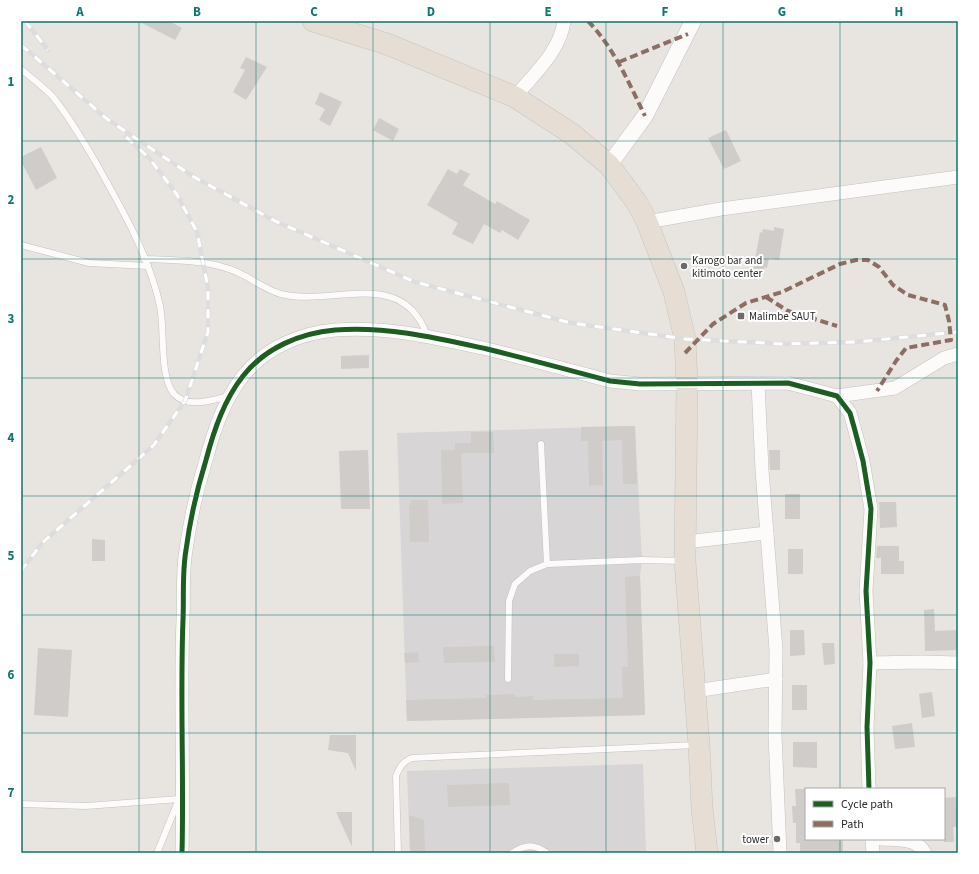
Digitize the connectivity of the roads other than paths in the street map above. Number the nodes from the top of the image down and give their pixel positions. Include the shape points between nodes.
1 (313, 21) edge
2 (564, 21) edge
3 (693, 21) edge
4 (21, 69) edge
5 (515, 97) junction
6 (609, 165) junction
7 (958, 177) edge
8 (647, 222) junction
9 (21, 245) edge
10 (144, 258) junction
11 (148, 266) junction
12 (427, 335) junction
13 (958, 354) edge
14 (687, 384) junction
15 (758, 384) junction
16 (230, 396) junction
17 (837, 396) junction
18 (541, 444) dead end
19 (767, 533) junction
20 (685, 552) junction
21 (547, 564) junction
22 (870, 663) junction
23 (958, 663) edge
24 (508, 679) dead end
25 (776, 679) junction
26 (695, 691) junction
27 (700, 745) junction
28 (869, 788) edge
29 (181, 796) junction
30 (21, 804) edge
31 (872, 840) edge
32 (891, 840) edge
33 (157, 853) edge
34 (182, 853) edge
35 (398, 853) edge
36 (512, 853) edge
37 (547, 853) edge
38 (707, 853) edge
39 (780, 853) edge
40 (873, 853) edge
41 (925, 853) edge

1 - 5 highway via 387,44
2 - 5 street via 556,45
3 - 6 street via 645,116
4 - 10 lane via 52,96 78,131 113,193
5 - 6 highway via 572,134
6 - 8 highway via 637,202
7 - 8 street via 721,209
8 - 14 highway via 680,316 685,339
9 - 11 lane via 89,263
10 - 11 lane
10 - 12 lane via 204,263 227,268 266,288 298,297 355,293 384,295 399,301 416,313
11 - 16 lane via 160,306 165,373 169,387 185,401 204,402
12 - 14 street via 610,381
12 - 16 street via 334,330 306,335 262,357 242,377
13 - 17 street via 944,358 895,388
14 - 15 street
14 - 20 highway
15 - 17 street via 788,383
15 - 19 street
16 - 29 street via 213,432 186,552
17 - 22 street via 850,413 863,461 871,509 866,591
18 - 21 lane
19 - 20 street
19 - 25 street
20 - 21 lane via 642,560
20 - 26 highway
21 - 24 lane via 523,576 511,591
22 - 23 street
22 - 28 street
25 - 26 street
25 - 39 street
26 - 27 highway
27 - 35 lane via 405,760 396,776
27 - 38 highway via 702,808
29 - 30 lane via 86,806
29 - 33 lane
29 - 34 street
31 - 40 street
32 - 41 street via 912,842 920,846
36 - 37 lane via 520,848 535,846

